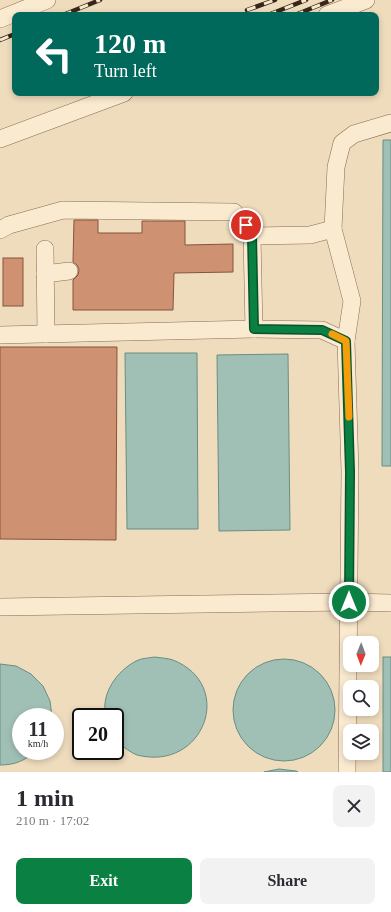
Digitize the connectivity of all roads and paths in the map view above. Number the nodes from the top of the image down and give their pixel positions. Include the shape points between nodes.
1 (47, 0) edge
2 (366, 0) edge
3 (17, 12) edge
4 (335, 12) edge
5 (12, 14) edge
6 (0, 19) edge
7 (116, 96) edge
8 (391, 124) edge
9 (0, 139) edge
10 (333, 229) junction
11 (0, 230) edge
12 (252, 236) junction
13 (45, 249) dead end
14 (69, 271) dead end
15 (45, 274) junction
16 (254, 329) junction
17 (46, 334) junction
18 (0, 335) edge
19 (346, 341) junction
20 (349, 602) junction
21 (391, 603) edge
22 (0, 607) edge
23 (347, 772) edge

1 - 3 lane
2 - 4 lane
5 - 6 lane
7 - 9 lane
8 - 10 lane via 354,134 342,143 336,167
10 - 12 lane via 310,235
10 - 19 lane via 352,301
11 - 12 lane via 9,224 63,210 234,212
12 - 16 lane
13 - 15 lane
14 - 15 lane
15 - 17 lane
16 - 17 lane
16 - 19 lane via 322,330
17 - 18 lane
19 - 20 lane via 350,472
20 - 21 lane
20 - 22 lane
20 - 23 lane

